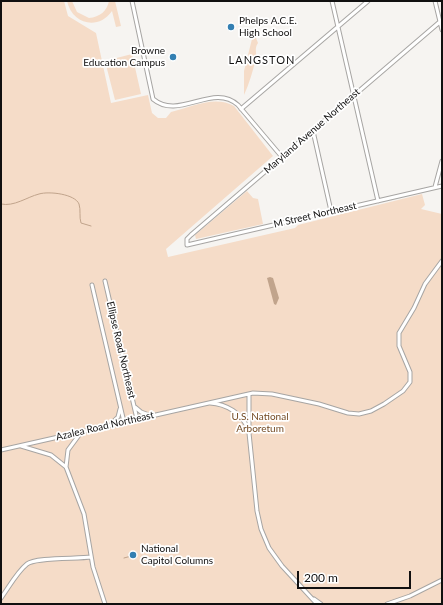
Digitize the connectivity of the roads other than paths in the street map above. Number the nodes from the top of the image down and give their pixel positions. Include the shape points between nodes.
1 (132, 1) edge
2 (332, 1) edge
3 (368, 1) edge
4 (435, 1) edge
5 (441, 21) edge
6 (338, 27) junction
7 (442, 30) edge
8 (354, 96) junction
9 (241, 109) junction
10 (313, 131) junction
11 (282, 157) junction
12 (442, 161) edge
13 (442, 186) edge
14 (435, 187) junction
15 (378, 201) junction
16 (331, 211) junction
17 (187, 245) joint
18 (442, 261) edge
19 (105, 281) dead end
20 (92, 285) dead end
21 (249, 394) junction
22 (134, 403) junction
23 (206, 403) junction
24 (120, 406) junction
25 (151, 416) junction
26 (137, 419) junction
27 (124, 422) junction
28 (110, 425) junction
29 (82, 431) junction
30 (249, 433) junction
31 (20, 445) junction
32 (2, 450) edge
33 (66, 467) junction
34 (91, 557) junction
35 (442, 580) edge
36 (311, 597) junction
37 (1, 598) edge
38 (105, 604) edge
39 (317, 604) edge
40 (321, 604) edge
41 (387, 604) edge

1 - 9 street via 153,99 172,108 222,97 232,100
2 - 6 street
3 - 6 street
4 - 5 street
5 - 7 street
5 - 8 street, Maryland Avenue Northeast
6 - 8 street
6 - 9 street
8 - 10 street, Maryland Avenue Northeast
8 - 15 street
9 - 11 street
10 - 11 street, Maryland Avenue Northeast
10 - 16 street
11 - 17 street, Maryland Avenue Northeast via 191,235 187,239
12 - 14 street
13 - 14 street, M Street Northeast
14 - 15 street, M Street Northeast
15 - 16 street, M Street Northeast
16 - 17 street, M Street Northeast
18 - 21 street, Azalea Road Northeast via 425,284 414,308 400,329 399,346 411,379 405,389 391,400 371,411 354,414 272,394
19 - 22 street, Ellipse Road Northeast
20 - 24 street
21 - 23 street, Azalea Road Northeast
21 - 30 street
22 - 25 street via 141,412
22 - 26 street, Ellipse Road Northeast
23 - 25 street, Azalea Road Northeast
23 - 30 street, Azalea Road Northeast via 220,404 236,412
24 - 27 street
24 - 28 street via 118,417
25 - 26 street, Azalea Road Northeast
26 - 27 street, Azalea Road Northeast
27 - 28 street, Azalea Road Northeast
28 - 29 street, Azalea Road Northeast
29 - 31 street, Azalea Road Northeast
29 - 33 street via 68,450
30 - 36 street via 258,515 264,536 282,566
31 - 32 street, Azalea Road Northeast
31 - 33 street via 50,455
33 - 34 street via 84,514
34 - 37 street via 32,561 24,567
34 - 38 street
35 - 41 street
36 - 39 street
36 - 40 street

